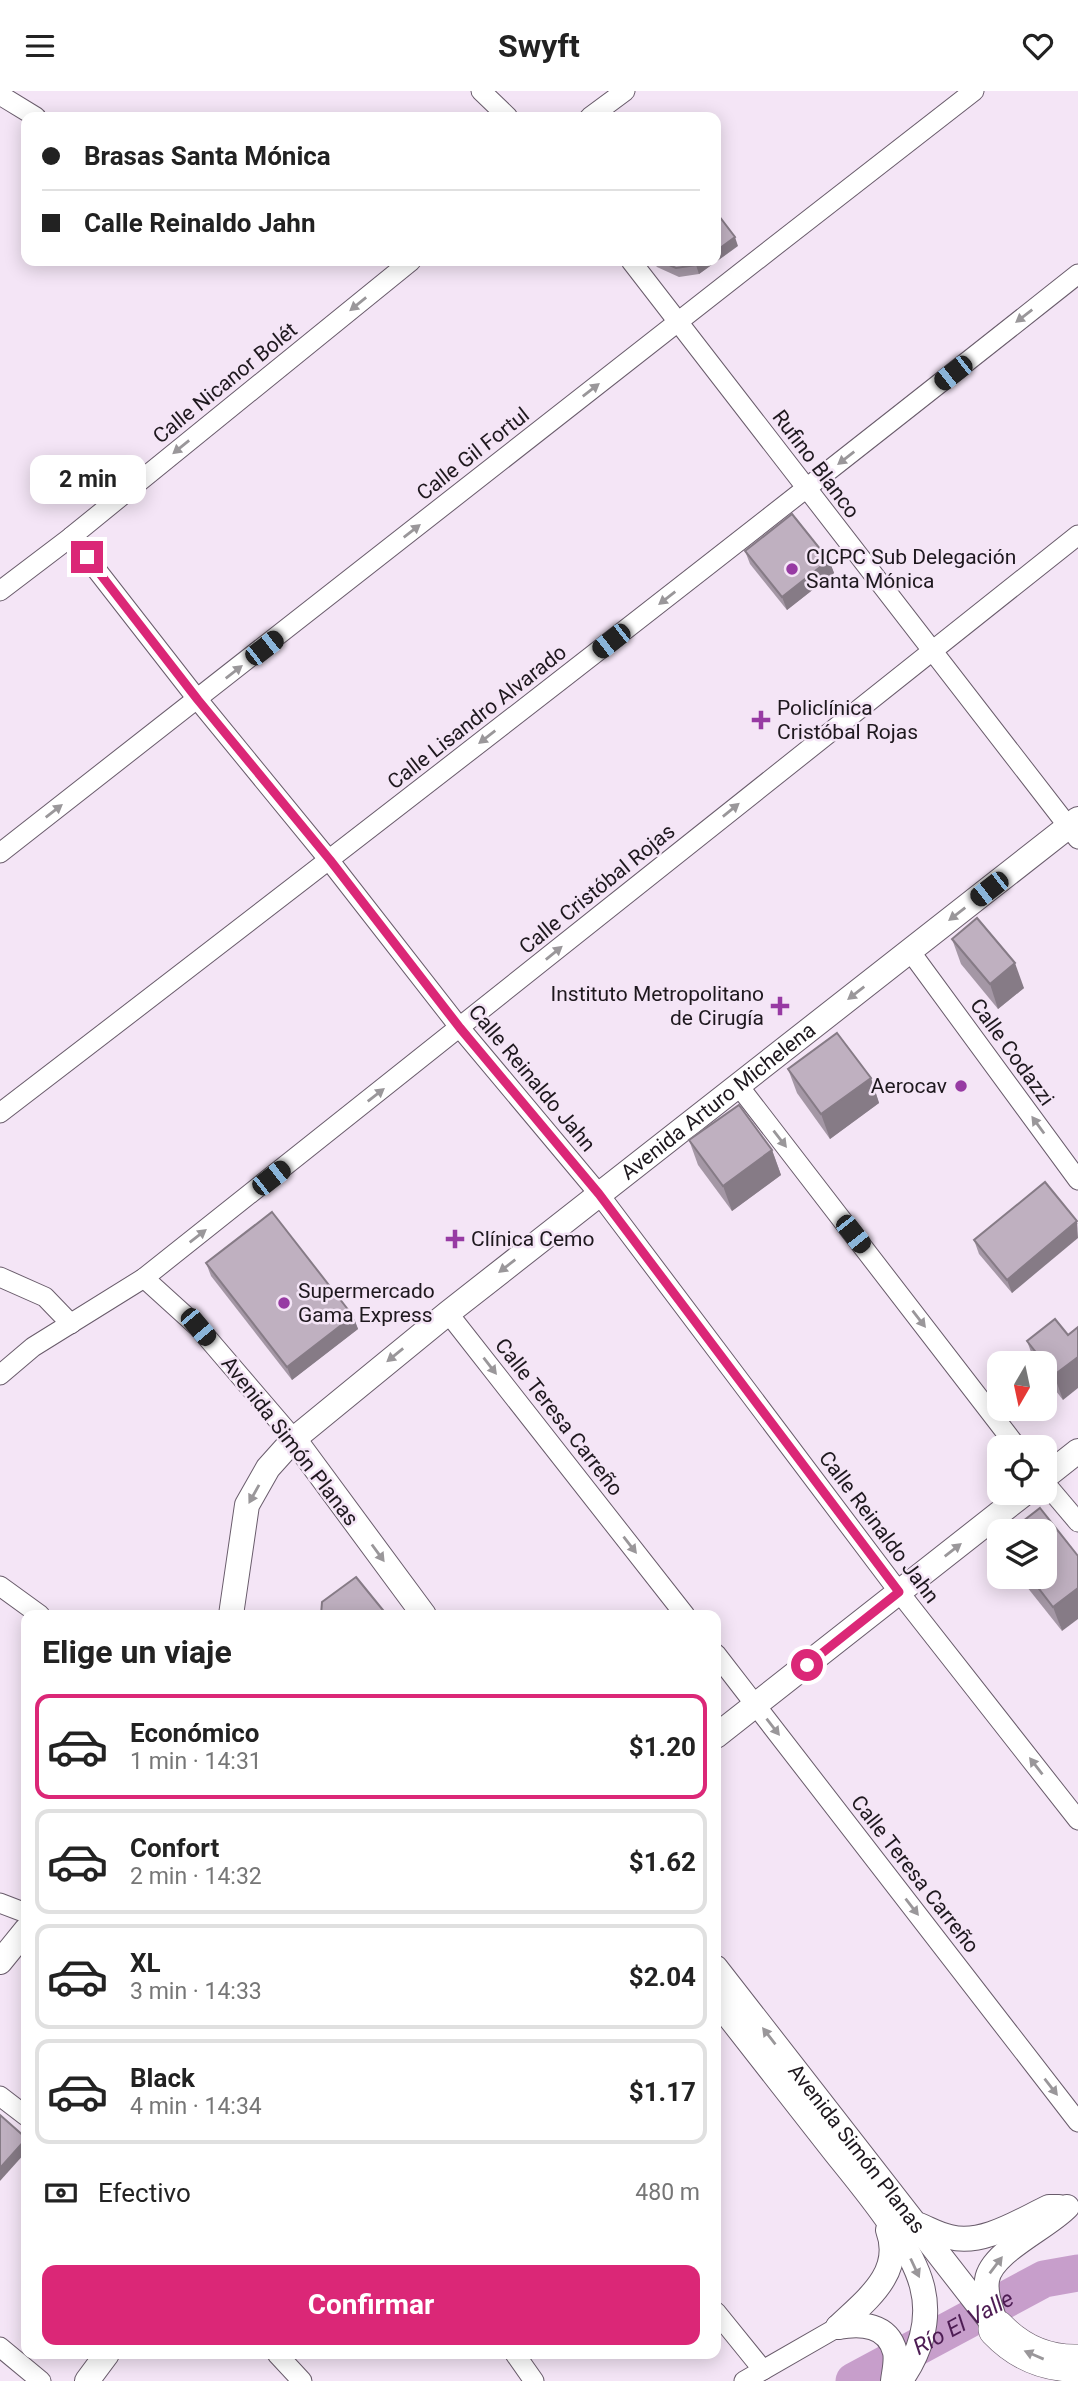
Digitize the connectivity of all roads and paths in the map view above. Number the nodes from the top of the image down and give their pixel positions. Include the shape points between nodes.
1 (481, 91) edge
2 (625, 91) edge
3 (974, 91) edge
4 (0, 95) edge
5 (28, 112) edge
6 (503, 112) edge
7 (597, 112) edge
8 (405, 266) edge
9 (635, 266) edge
10 (1078, 274) edge
11 (678, 320) junction
12 (806, 489) junction
13 (1078, 535) edge
14 (71, 537) junction
15 (0, 591) edge
16 (932, 650) junction
17 (198, 700) junction
18 (1075, 828) edge
19 (0, 853) edge
20 (330, 860) junction
21 (910, 951) junction
22 (460, 1028) junction
23 (738, 1085) junction
24 (0, 1113) edge
25 (1078, 1180) edge
26 (599, 1194) junction
27 (0, 1277) edge
28 (145, 1278) junction
29 (448, 1313) junction
30 (71, 1324) junction
31 (0, 1375) edge
32 (1008, 1435) edge
33 (294, 1439) junction
34 (1078, 1451) edge
35 (1057, 1469) edge
36 (1057, 1495) edge
37 (1010, 1505) edge
38 (1078, 1522) edge
39 (0, 1586) edge
40 (899, 1592) junction
41 (33, 1610) edge
42 (232, 1610) edge
43 (420, 1610) edge
44 (681, 1610) edge
45 (721, 1660) edge
46 (755, 1704) junction
47 (721, 1732) edge
48 (1078, 1820) edge
49 (0, 1903) edge
50 (21, 1911) edge
51 (21, 1936) edge
52 (0, 1962) edge
53 (721, 1974) edge
54 (721, 2006) edge
55 (0, 2096) edge
56 (21, 2112) edge
57 (1078, 2122) edge
58 (1072, 2205) edge
59 (880, 2209) junction
60 (918, 2225) junction
61 (721, 2318) edge
62 (838, 2327) junction
63 (997, 2329) junction
64 (0, 2347) edge
65 (104, 2359) edge
66 (108, 2359) edge
67 (282, 2359) edge
68 (519, 2359) edge
69 (1078, 2363) edge
70 (763, 2371) junction
71 (41, 2381) edge
72 (87, 2381) edge
73 (106, 2381) edge
74 (302, 2381) edge
75 (534, 2381) edge
76 (744, 2381) edge
77 (893, 2381) edge
78 (900, 2381) edge

1 - 6 street
2 - 7 street
3 - 11 street, Calle Gil Fortul
4 - 5 street
8 -> 14 street, Calle Nicanor Bolét
9 - 11 street, Rufino Blanco
10 -> 12 street, Calle Lisandro Alvarado
11 - 12 street, Rufino Blanco
17 -> 11 street, Calle Gil Fortul
12 - 16 street, Rufino Blanco
12 -> 20 street, Calle Lisandro Alvarado
13 - 16 street, Calle Cristóbal Rojas
14 - 15 street, Calle Nicanor Bolét
14 - 17 street, Calle Reinaldo Jahn
16 - 18 street, Rufino Blanco
22 -> 16 street, Calle Cristóbal Rojas
19 -> 17 street, Calle Gil Fortul
17 - 20 street, Calle Reinaldo Jahn
18 -> 21 street, Avenida Arturo Michelena
20 - 22 street, Calle Reinaldo Jahn
20 - 24 street, Calle Lisandro Alvarado
21 -> 23 street, Avenida Arturo Michelena
25 -> 21 street, Calle Codazzi
22 - 26 street, Calle Reinaldo Jahn
28 -> 22 street, Calle Cristóbal Rojas
23 - 26 street, Avenida Arturo Michelena
23 -> 32 street
26 -> 29 street, Avenida Arturo Michelena
26 - 40 street, Calle Reinaldo Jahn
27 - 30 street via 45,1297
28 - 30 street, Calle Cristóbal Rojas
28 - 33 street, Avenida Simón Planas via 198,1327
29 -> 33 street, Avenida Arturo Michelena
29 -> 44 street, Calle Teresa Carreño
30 - 31 street, Calle Cristóbal Rojas
33 -> 42 street, Avenida Arturo Michelena via 268,1468 247,1506
33 -> 43 street, Avenida Simón Planas
34 - 35 street
36 - 38 street
40 -> 37 street
39 - 41 street
40 - 46 street
48 -> 40 street, Calle Reinaldo Jahn
45 - 46 street, Calle Teresa Carreño
46 - 47 street
46 -> 57 street, Calle Teresa Carreño
49 - 50 street
51 - 52 street
60 -> 53 street, Avenida Simón Planas
54 - 59 street, Avenida Simón Planas
55 - 56 street
58 - 60 street via 1049,2207 967,2239
63 -> 58 street via 987,2292 990,2268
59 - 62 street via 891,2238 892,2259 885,2280
59 -> 78 street, Avenida Simón Planas via 916,2268 925,2301 922,2338 914,2363
60 - 63 street, Avenida Simón Planas
61 - 70 street
62 - 70 street
62 - 77 street via 853,2325 888,2335 895,2354
69 -> 63 highway via 1031,2355
64 - 71 street
65 - 72 street
66 - 73 street
67 - 74 street
68 - 75 street
70 - 76 street

